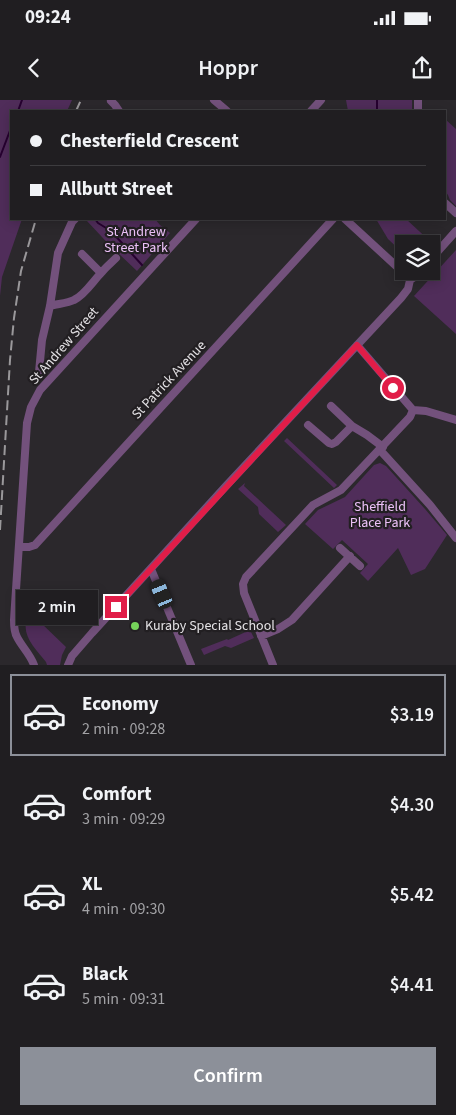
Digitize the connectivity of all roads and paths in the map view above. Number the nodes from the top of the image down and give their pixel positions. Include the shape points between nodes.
1 (111, 100) edge
2 (214, 100) edge
3 (321, 100) edge
4 (119, 110) edge
5 (226, 110) edge
6 (312, 110) edge
7 (446, 203) edge
8 (456, 213) edge
9 (74, 220) edge
10 (195, 220) edge
11 (332, 220) edge
12 (346, 220) edge
13 (456, 231) edge
14 (440, 249) edge
15 (82, 254) dead end
16 (116, 258) dead end
17 (395, 265) edge
18 (101, 273) junction
19 (410, 280) edge
20 (50, 306) junction
21 (357, 345) junction
22 (39, 372) dead end
23 (331, 406) dead end
24 (413, 410) junction
25 (456, 420) edge
26 (308, 426) dead end
27 (352, 426) junction
28 (382, 448) junction
29 (456, 538) edge
30 (19, 547) junction
31 (340, 548) dead end
32 (350, 556) junction
33 (360, 566) dead end
34 (151, 569) junction
35 (261, 636) junction
36 (68, 663) edge
37 (34, 665) edge
38 (191, 665) edge
39 (274, 665) edge

1 - 4 street
2 - 5 street
3 - 6 street
7 - 8 street
9 - 20 street via 58,254
10 - 30 street, St Andrew Street via 40,390 27,423
11 - 30 street, St Patrick Avenue via 35,545
12 - 17 street
13 - 14 street
15 - 18 street
16 - 18 street
18 - 20 street via 73,301
19 - 21 street via 401,298
20 - 22 street
21 - 24 street
21 - 34 street
23 - 27 street
24 - 25 street
24 - 28 street
26 - 27 street via 332,444
27 - 28 street
28 - 29 street
28 - 35 street via 341,490 313,505 246,577 244,593
30 - 37 street, St Andrew Street via 14,630
31 - 32 street
32 - 33 street
32 - 35 street via 292,620
34 - 36 street
34 - 38 street
35 - 39 street

